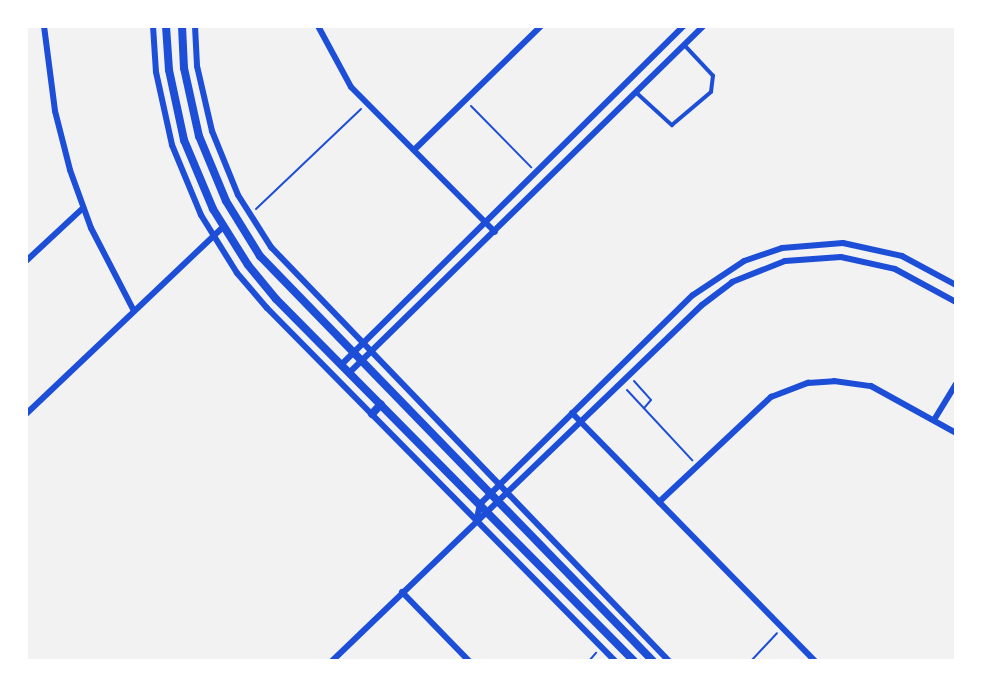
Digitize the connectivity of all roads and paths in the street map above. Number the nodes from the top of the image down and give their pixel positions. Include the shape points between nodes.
1 (44, 26) edge
2 (153, 26) edge
3 (166, 26) edge
4 (182, 26) edge
5 (195, 26) edge
6 (318, 26) edge
7 (541, 26) edge
8 (684, 26) edge
9 (702, 26) edge
10 (684, 45) junction
11 (636, 92) junction
12 (465, 100) junction
13 (367, 104) junction
14 (414, 150) junction
15 (536, 172) junction
16 (83, 208) junction
17 (250, 216) junction
18 (486, 222) junction
19 (223, 227) junction
20 (495, 232) junction
21 (213, 235) junction
22 (26, 261) edge
23 (956, 285) edge
24 (956, 302) edge
25 (133, 309) junction
26 (362, 345) junction
27 (369, 353) junction
28 (353, 354) junction
29 (361, 361) junction
30 (342, 364) junction
31 (349, 372) junction
32 (629, 376) junction
33 (621, 384) junction
34 (956, 384) edge
35 (382, 404) junction
36 (644, 408) junction
37 (572, 413) junction
38 (26, 414) edge
39 (373, 414) junction
40 (934, 420) junction
41 (582, 423) junction
42 (956, 433) edge
43 (698, 466) junction
44 (499, 485) junction
45 (491, 494) junction
46 (509, 495) junction
47 (659, 502) junction
48 (500, 503) junction
49 (480, 504) junction
50 (489, 514) junction
51 (477, 518) junction
52 (402, 592) junction
53 (782, 628) junction
54 (332, 661) edge
55 (469, 661) edge
56 (615, 661) edge
57 (634, 661) edge
58 (653, 661) edge
59 (669, 661) edge
60 (751, 661) edge
61 (815, 661) edge

1 - 16 street via 55,111
2 - 21 street via 156,72 172,145
3 - 19 street via 181,128
4 - 28 street via 193,113 226,201 274,273
5 - 17 street via 199,77 212,131
6 - 13 street via 341,74
7 - 12 street
8 - 15 street
9 - 10 street
10 - 11 street
10 - 11 lane via 713,76 711,92 672,125
11 - 20 street
12 - 14 street
12 - 15 path
13 - 14 street
13 - 17 path
14 - 18 street
15 - 18 street
16 - 22 street
16 - 25 street
17 - 26 street via 297,279
18 - 20 street
18 - 26 street
19 - 21 street
19 - 30 street via 261,283
20 - 27 street
21 - 25 street
21 - 39 street via 267,309
23 - 37 street via 902,256 863,245 802,244 762,253 726,270 693,295
24 - 32 street via 877,263 841,257 785,261 749,274 717,293
25 - 38 street
26 - 27 street
26 - 28 street
27 - 29 street
27 - 44 street
28 - 29 street
28 - 30 street
29 - 31 street
29 - 45 street
30 - 31 street
31 - 35 street
32 - 33 street
32 - 36 path via 651,400
33 - 36 path
33 - 41 street
34 - 40 street
35 - 39 street
35 - 49 street
36 - 43 path
37 - 41 street
37 - 44 street
39 - 51 street
40 - 42 street
40 - 43 street via 871,386 808,383 771,397
41 - 46 street
41 - 47 street
43 - 47 street
44 - 45 street
44 - 46 street
45 - 48 street
45 - 49 street
46 - 48 street
46 - 59 street
47 - 53 street
48 - 50 street
48 - 58 street
49 - 50 street
49 - 51 street
50 - 51 street
50 - 57 street
51 - 52 street
51 - 56 street
52 - 54 street
52 - 55 street
53 - 60 path
53 - 61 street

